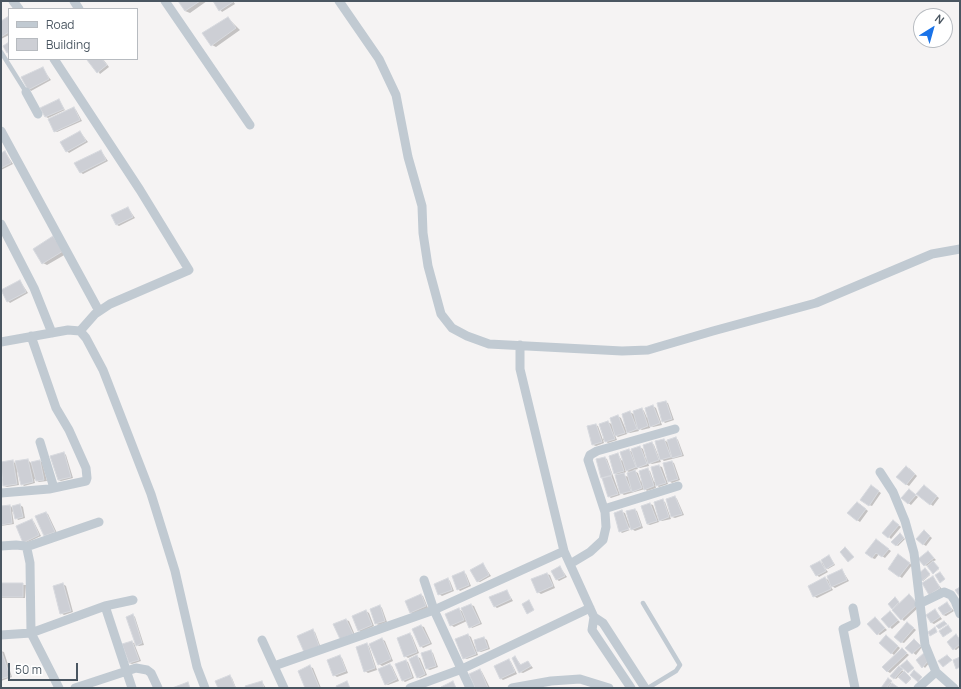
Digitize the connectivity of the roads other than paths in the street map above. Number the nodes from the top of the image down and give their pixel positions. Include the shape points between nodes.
1 (165, 1) edge
2 (339, 1) edge
3 (1, 52) edge
4 (55, 60) edge
5 (26, 92) joint
6 (38, 114) dead end
7 (250, 125) dead end
8 (1, 131) edge
9 (1, 224) edge
10 (960, 249) edge
11 (100, 311) junction
12 (80, 331) junction
13 (52, 332) junction
14 (31, 336) junction
15 (1, 342) edge
16 (520, 347) junction
17 (675, 429) dead end
18 (40, 442) dead end
19 (880, 472) dead end
20 (678, 486) dead end
21 (54, 488) junction
22 (1, 493) edge
23 (604, 509) junction
24 (99, 522) dead end
25 (1, 546) edge
26 (26, 547) junction
27 (564, 551) junction
28 (570, 564) junction
29 (424, 580) dead end
30 (133, 600) dead end
31 (643, 603) dead end
32 (920, 604) junction
33 (105, 606) junction
34 (590, 608) junction
35 (853, 608) dead end
36 (434, 610) junction
37 (960, 614) edge
38 (594, 617) junction
39 (31, 633) junction
40 (1, 635) edge
41 (262, 640) dead end
42 (274, 666) junction
43 (462, 669) junction
44 (126, 671) junction
45 (936, 672) junction
46 (960, 682) edge
47 (59, 688) edge
48 (75, 688) edge
49 (132, 688) edge
50 (158, 688) edge
51 (205, 688) edge
52 (284, 688) edge
53 (410, 688) edge
54 (470, 688) edge
55 (512, 688) edge
56 (609, 688) edge
57 (631, 688) edge
58 (645, 688) edge
59 (648, 688) edge
60 (855, 688) edge
61 (918, 688) edge
62 (955, 688) edge

1 - 7 street
2 - 16 street via 379,59 396,95 408,157 422,206 428,266 441,314 452,328 467,336 489,344
3 - 5 lane
4 - 11 street via 189,270 110,304
5 - 6 street
8 - 11 street
9 - 13 street via 34,288
10 - 16 street via 932,254 816,303 648,350
11 - 12 street
12 - 13 street
12 - 51 street via 103,370 151,494 175,571 197,667
13 - 14 street
14 - 15 street
14 - 21 street via 56,408 69,430 88,475 86,481
16 - 27 street via 519,361
17 - 23 street via 596,451 590,455 588,460
18 - 21 street
19 - 32 street via 893,492 905,521 914,553
20 - 23 street
21 - 22 street
23 - 28 street via 606,527 602,540 590,552
24 - 26 street
25 - 26 street
26 - 39 street via 30,563
27 - 28 street
27 - 36 street
28 - 34 street
29 - 36 street
30 - 33 street
31 - 59 lane via 680,665 676,671
32 - 37 street via 944,592 951,595
32 - 45 street via 925,645
33 - 39 street
33 - 44 street
34 - 38 street
34 - 43 street
35 - 60 street via 856,623 843,629
36 - 42 street
36 - 43 street
38 - 57 street via 592,630
38 - 58 street via 603,623
39 - 40 street
39 - 47 street
41 - 42 street
42 - 52 street
43 - 53 street
43 - 54 street
44 - 48 street
44 - 49 street
44 - 50 street via 136,668 147,670
45 - 61 street
45 - 62 street
46 - 62 street
55 - 56 street via 551,680 580,679

